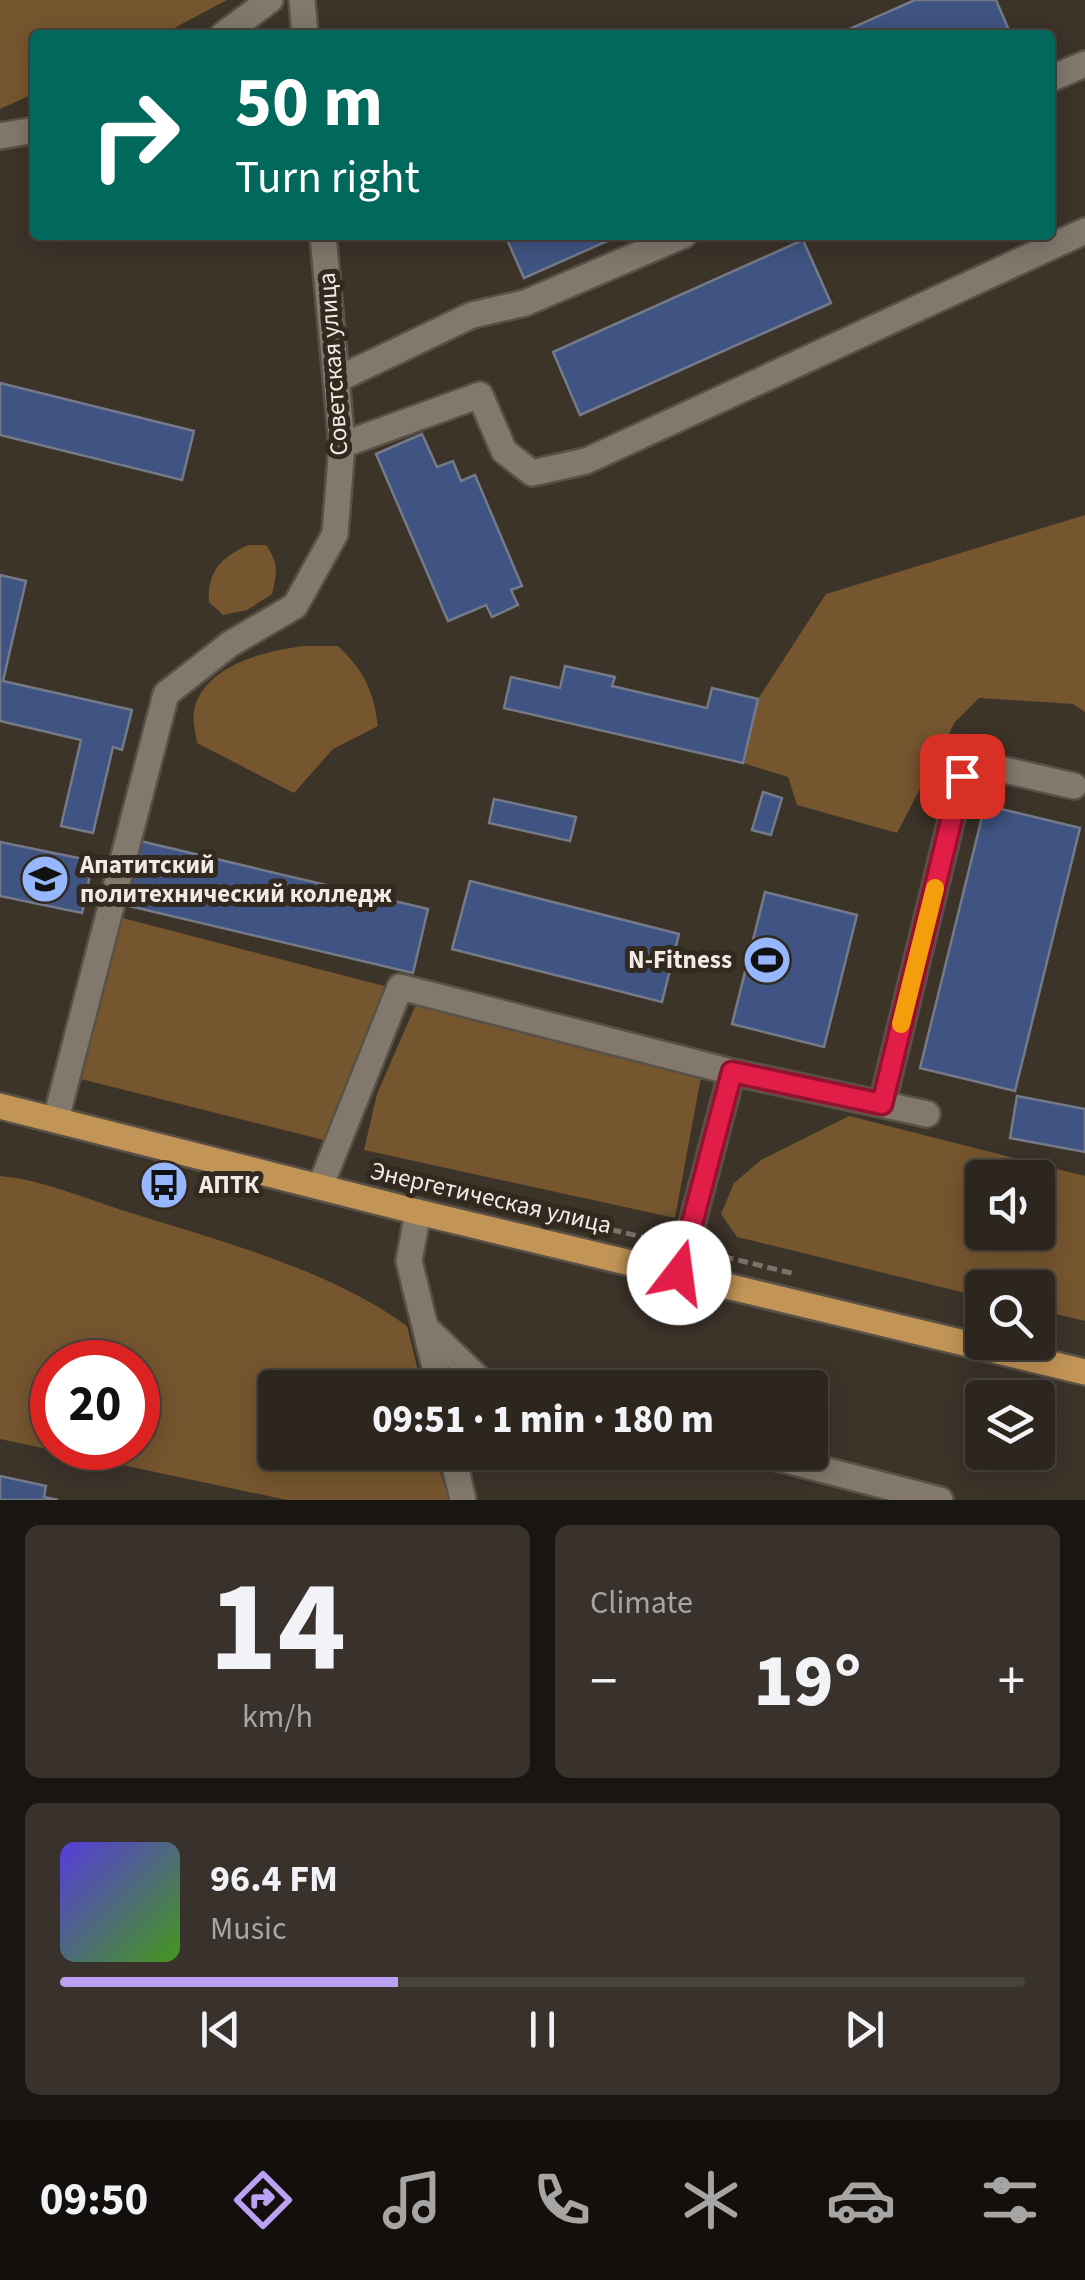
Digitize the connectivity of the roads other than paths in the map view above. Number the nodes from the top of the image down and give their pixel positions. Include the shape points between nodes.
1 (270, 0) edge
2 (302, 0) edge
3 (230, 30) edge
4 (305, 30) edge
5 (1085, 64) edge
6 (1055, 77) edge
7 (30, 131) edge
8 (0, 136) edge
9 (1085, 231) edge
10 (323, 240) edge
11 (672, 240) edge
12 (336, 380) junction
13 (342, 445) junction
14 (1074, 786) dead end
15 (732, 1072) junction
16 (882, 1104) junction
17 (0, 1106) edge
18 (927, 1114) dead end
19 (56, 1120) junction
20 (320, 1187) junction
21 (418, 1212) junction
22 (679, 1273) junction
23 (425, 1327) junction
24 (436, 1370) edge
25 (470, 1370) edge
26 (1085, 1372) edge
27 (456, 1470) edge
28 (824, 1470) edge
29 (463, 1500) edge
30 (940, 1500) edge

1 - 3 street
2 - 4 street
5 - 6 street
7 - 8 street
9 - 13 street via 586,462 532,473 504,450 480,395
10 - 12 street, Советская улица
11 - 12 street via 525,303 472,315
12 - 13 street, Советская улица
13 - 19 street, Советская улица via 335,534 296,606 230,644 166,694
14 - 16 street via 987,766 962,776
15 - 16 street
15 - 20 street via 400,986
15 - 22 street
16 - 18 street
17 - 19 main road, Энергетическая улица
19 - 20 main road, Энергетическая улица
20 - 21 main road, Энергетическая улица
21 - 22 main road, Энергетическая улица
21 - 23 street via 409,1261
22 - 26 main road, Энергетическая улица
23 - 24 street
23 - 25 street
27 - 29 street
28 - 30 street

